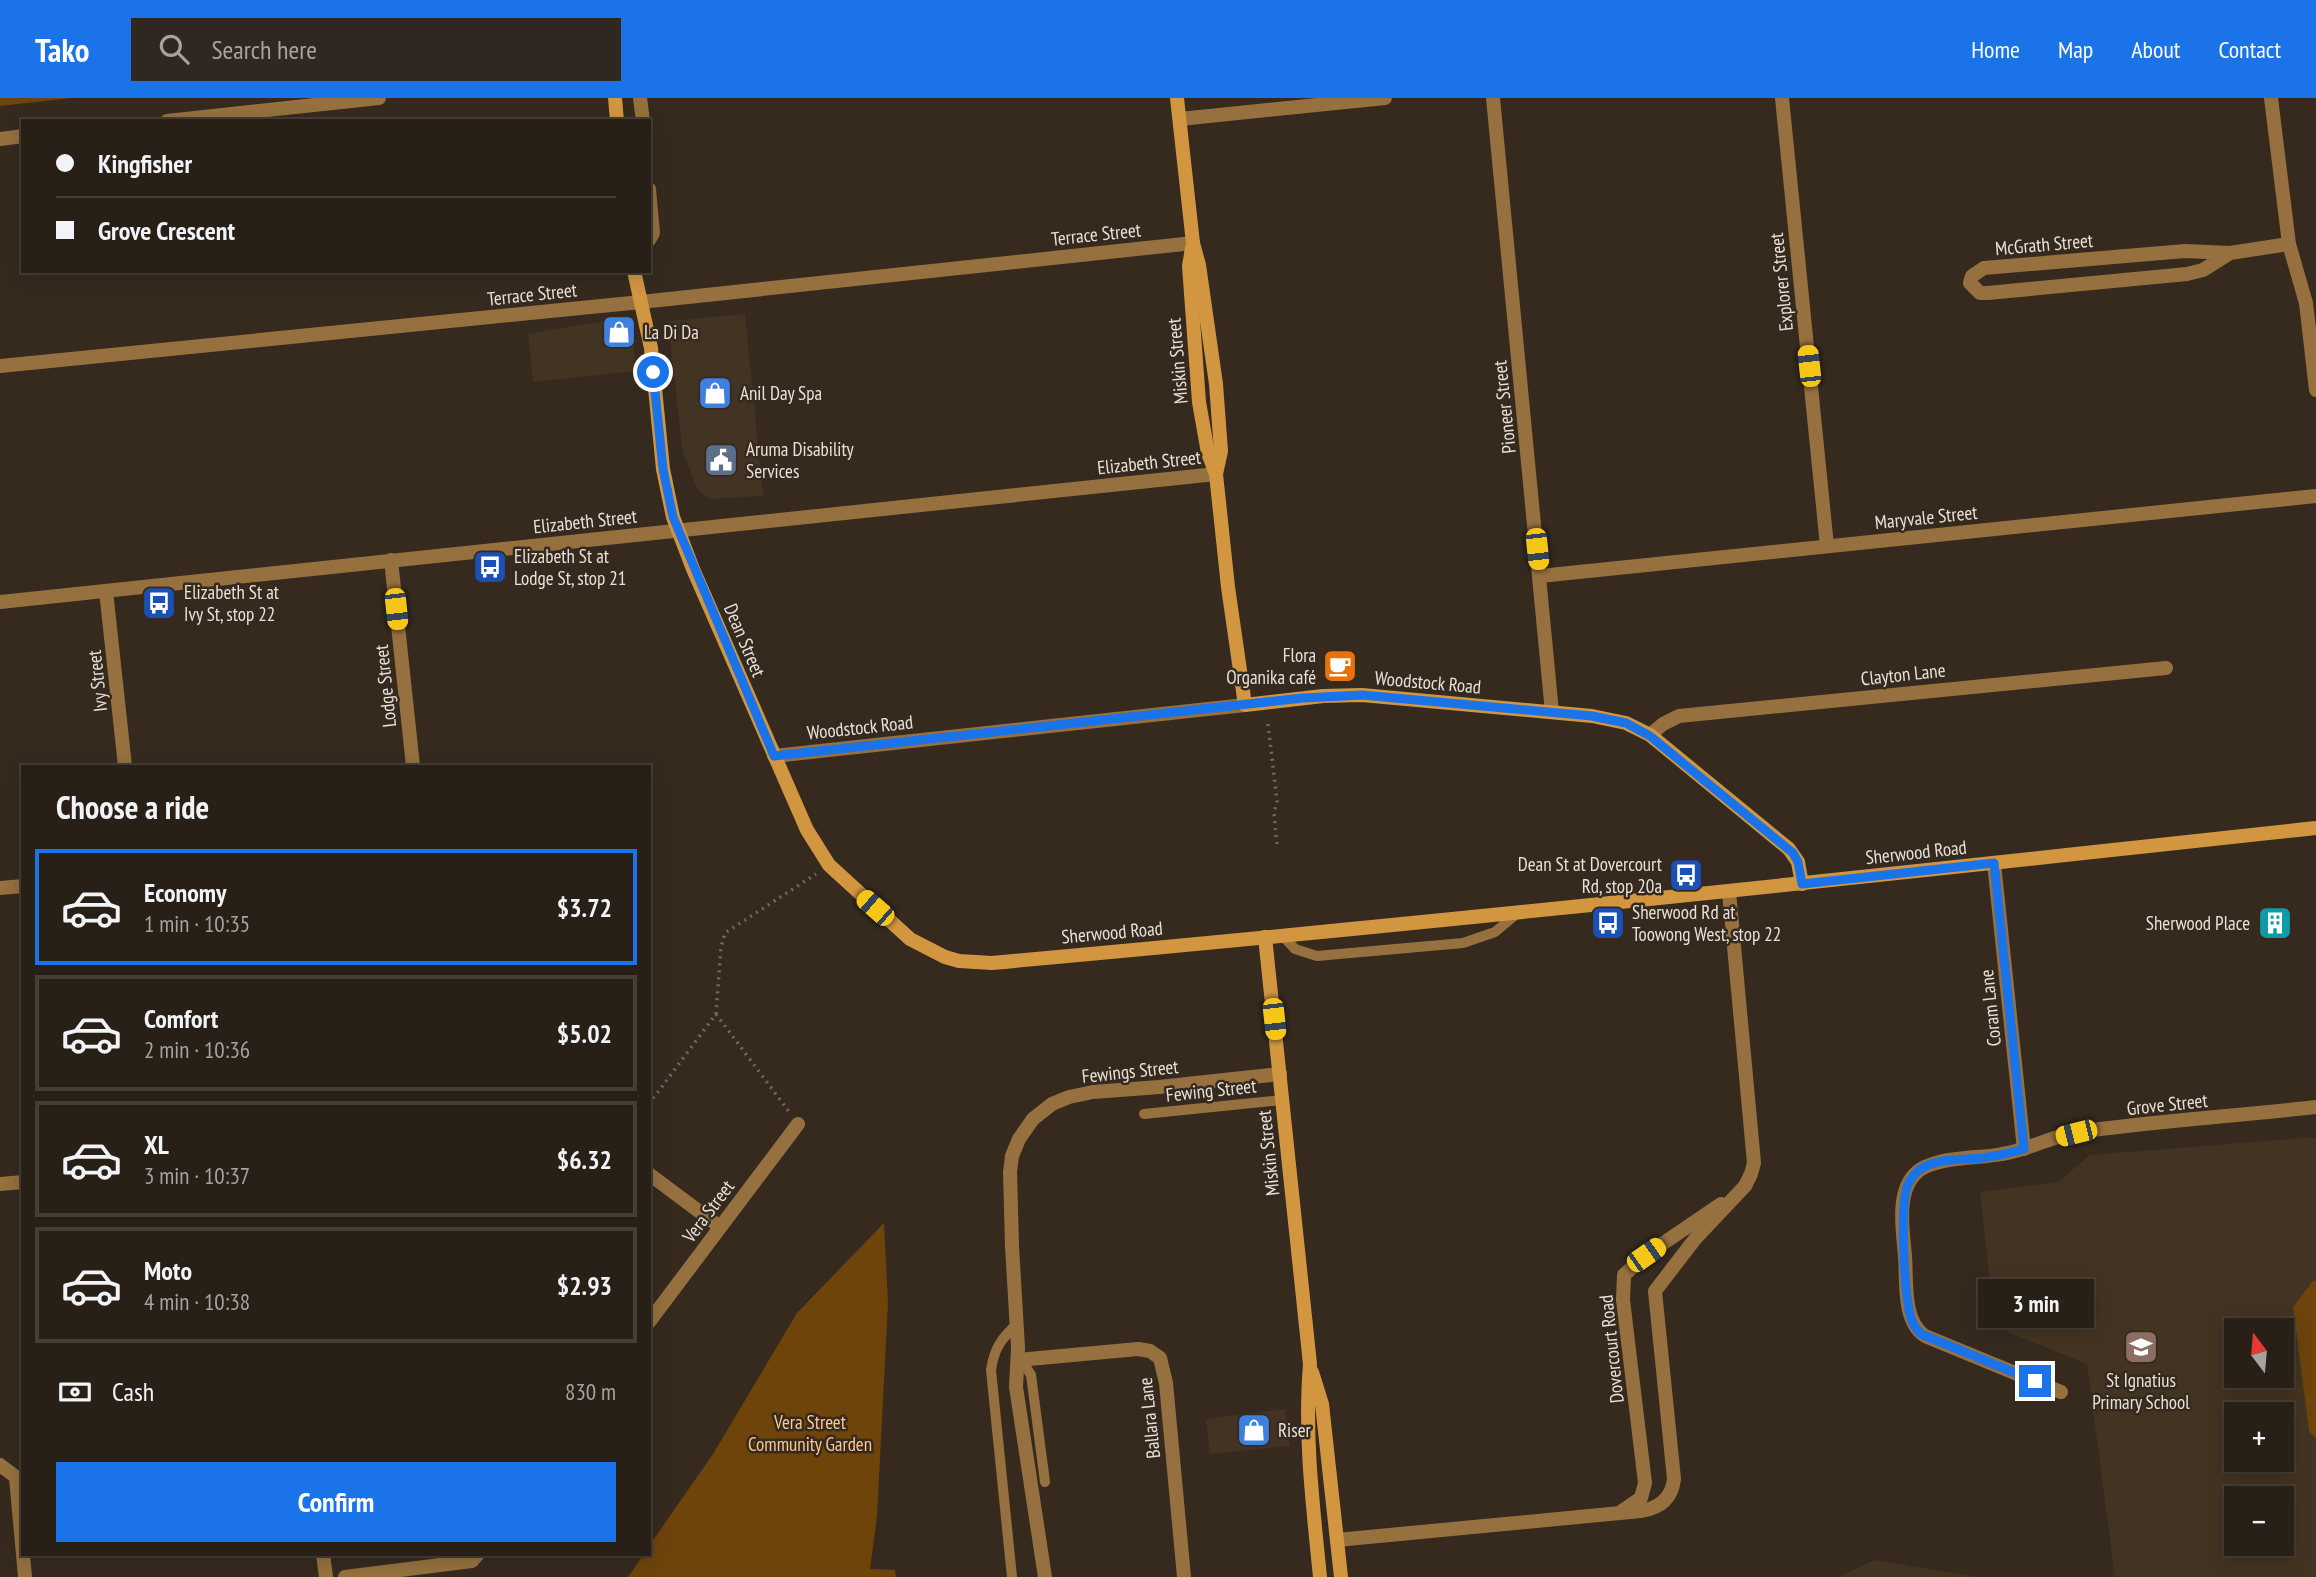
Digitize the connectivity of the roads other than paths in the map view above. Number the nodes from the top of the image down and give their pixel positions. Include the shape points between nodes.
1 (379, 98) edge
2 (615, 98) edge
3 (640, 98) edge
4 (1177, 98) edge
5 (1385, 98) edge
6 (1493, 98) edge
7 (1782, 98) edge
8 (2271, 98) edge
9 (185, 119) edge
10 (617, 119) edge
11 (643, 119) edge
12 (1180, 119) junction
13 (21, 136) edge
14 (0, 139) edge
15 (651, 211) edge
16 (651, 236) edge
17 (1193, 243) junction
18 (2289, 244) junction
19 (2230, 253) junction
20 (634, 273) edge
21 (641, 302) junction
22 (0, 366) edge
23 (2316, 390) edge
24 (1216, 474) junction
25 (2316, 496) edge
26 (679, 531) junction
27 (1827, 546) junction
28 (391, 560) junction
29 (1540, 576) junction
30 (106, 591) junction
31 (0, 602) edge
32 (2166, 667) dead end
33 (1245, 705) junction
34 (1552, 712) junction
35 (1650, 736) junction
36 (774, 756) junction
37 (125, 765) edge
38 (413, 765) edge
39 (2316, 828) edge
40 (1994, 863) junction
41 (1802, 884) junction
42 (21, 886) edge
43 (0, 888) edge
44 (1729, 892) junction
45 (1519, 912) junction
46 (1283, 936) junction
47 (1265, 937) junction
48 (945, 957) joint
49 (1279, 1073) junction
50 (1282, 1100) junction
51 (2316, 1107) edge
52 (1144, 1114) dead end
53 (798, 1124) road end
54 (2024, 1149) junction
55 (651, 1175) edge
56 (21, 1182) edge
57 (0, 1184) edge
58 (1745, 1186) junction
59 (720, 1227) junction
60 (651, 1319) edge
61 (1017, 1324) junction
62 (1018, 1360) junction
63 (1310, 1364) junction
64 (2061, 1392) dead end
65 (0, 1465) edge
66 (19, 1476) edge
67 (0, 1478) edge
68 (1045, 1482) dead end
69 (21, 1510) edge
70 (1618, 1513) junction
71 (1337, 1540) junction
72 (24, 1556) edge
73 (323, 1556) edge
74 (476, 1556) edge
75 (25, 1577) edge
76 (326, 1577) edge
77 (345, 1577) edge
78 (1012, 1577) edge
79 (1045, 1577) edge
80 (1184, 1577) edge
81 (1320, 1577) edge
82 (1341, 1577) edge

1 - 9 street
2 - 10 street
3 - 11 street
4 - 12 street, Miskin Street
5 - 12 street
6 - 29 street, Pioneer Street
7 - 27 street, Explorer Street
8 - 18 street
12 - 17 street, Miskin Street
13 - 14 street
15 - 16 street
17 - 21 street, Terrace Street
17 - 24 street, Miskin Street via 1216,384 1221,451
18 - 19 street, McGrath Street
18 - 23 street via 2306,303
19 - 19 street, McGrath Street via 2203,270 2124,282 1988,293 1980,293 1970,283 1984,268 2185,251
20 - 21 street, Dean Street
21 - 22 street, Terrace Street
21 - 26 street, Dean Street via 651,348 665,485
24 - 26 street, Elizabeth Street
24 - 33 street, Miskin Street
25 - 27 street, Maryvale Street
26 - 28 street, Elizabeth Street
26 - 36 street, Dean Street
27 - 29 street, Maryvale Street
28 - 30 street, Elizabeth Street
28 - 38 street, Lodge Street
29 - 34 street, Pioneer Street
30 - 31 street, Elizabeth Street
30 - 37 street, Ivy Street
32 - 35 street, Clayton Lane via 1679,716
33 - 34 street, Woodstock Road via 1362,695
33 - 36 street, Woodstock Road
34 - 35 street, Woodstock Road via 1611,719
35 - 41 street, Woodstock Road via 1793,853
36 - 48 street, Dean Street via 807,830 829,865 910,939
39 - 40 street, Sherwood Road
40 - 41 street, Sherwood Road
40 - 54 street, Coram Lane
41 - 44 street, Sherwood Road
42 - 43 street
44 - 45 street, Sherwood Road
44 - 58 street via 1754,1150 1753,1170
45 - 46 street, Sherwood Road
45 - 46 lane via 1495,932 1463,943 1317,956 1294,949
46 - 47 street, Sherwood Road
47 - 48 street, Sherwood Road via 992,962
47 - 49 street, Miskin Street
49 - 50 street, Miskin Street
49 - 61 street, Fewings Street via 1093,1091 1052,1104 1033,1119 1019,1139 1010,1172
50 - 52 lane, Fewing Street
50 - 63 street, Miskin Street
51 - 54 street, Grove Street via 2076,1133
53 - 59 street, Vera Street
54 - 64 street, Grove Street via 1937,1162 1913,1175 1903,1204 1909,1308 1921,1334
55 - 59 street
56 - 57 street
58 - 70 street via 1656,1289 1674,1483 1665,1501 1655,1507
58 - 70 street, Dovercourt Road via 1624,1275 1644,1487 1637,1502
59 - 60 street, Vera Street
61 - 62 street, Fewings Street
61 - 78 lane via 999,1343 991,1370
62 - 68 lane, Fewings Street via 1031,1375
62 - 79 street, Fewings Street via 1018,1410
62 - 80 street, Ballara Lane via 1138,1349 1160,1358
63 - 71 street, Miskin Street via 1322,1404
63 - 81 street, Miskin Street via 1306,1406 1309,1471
65 - 66 street
66 - 67 street
66 - 69 street
70 - 71 street
71 - 82 street, Miskin Street
72 - 75 street
73 - 76 street
74 - 77 street via 472,1562

